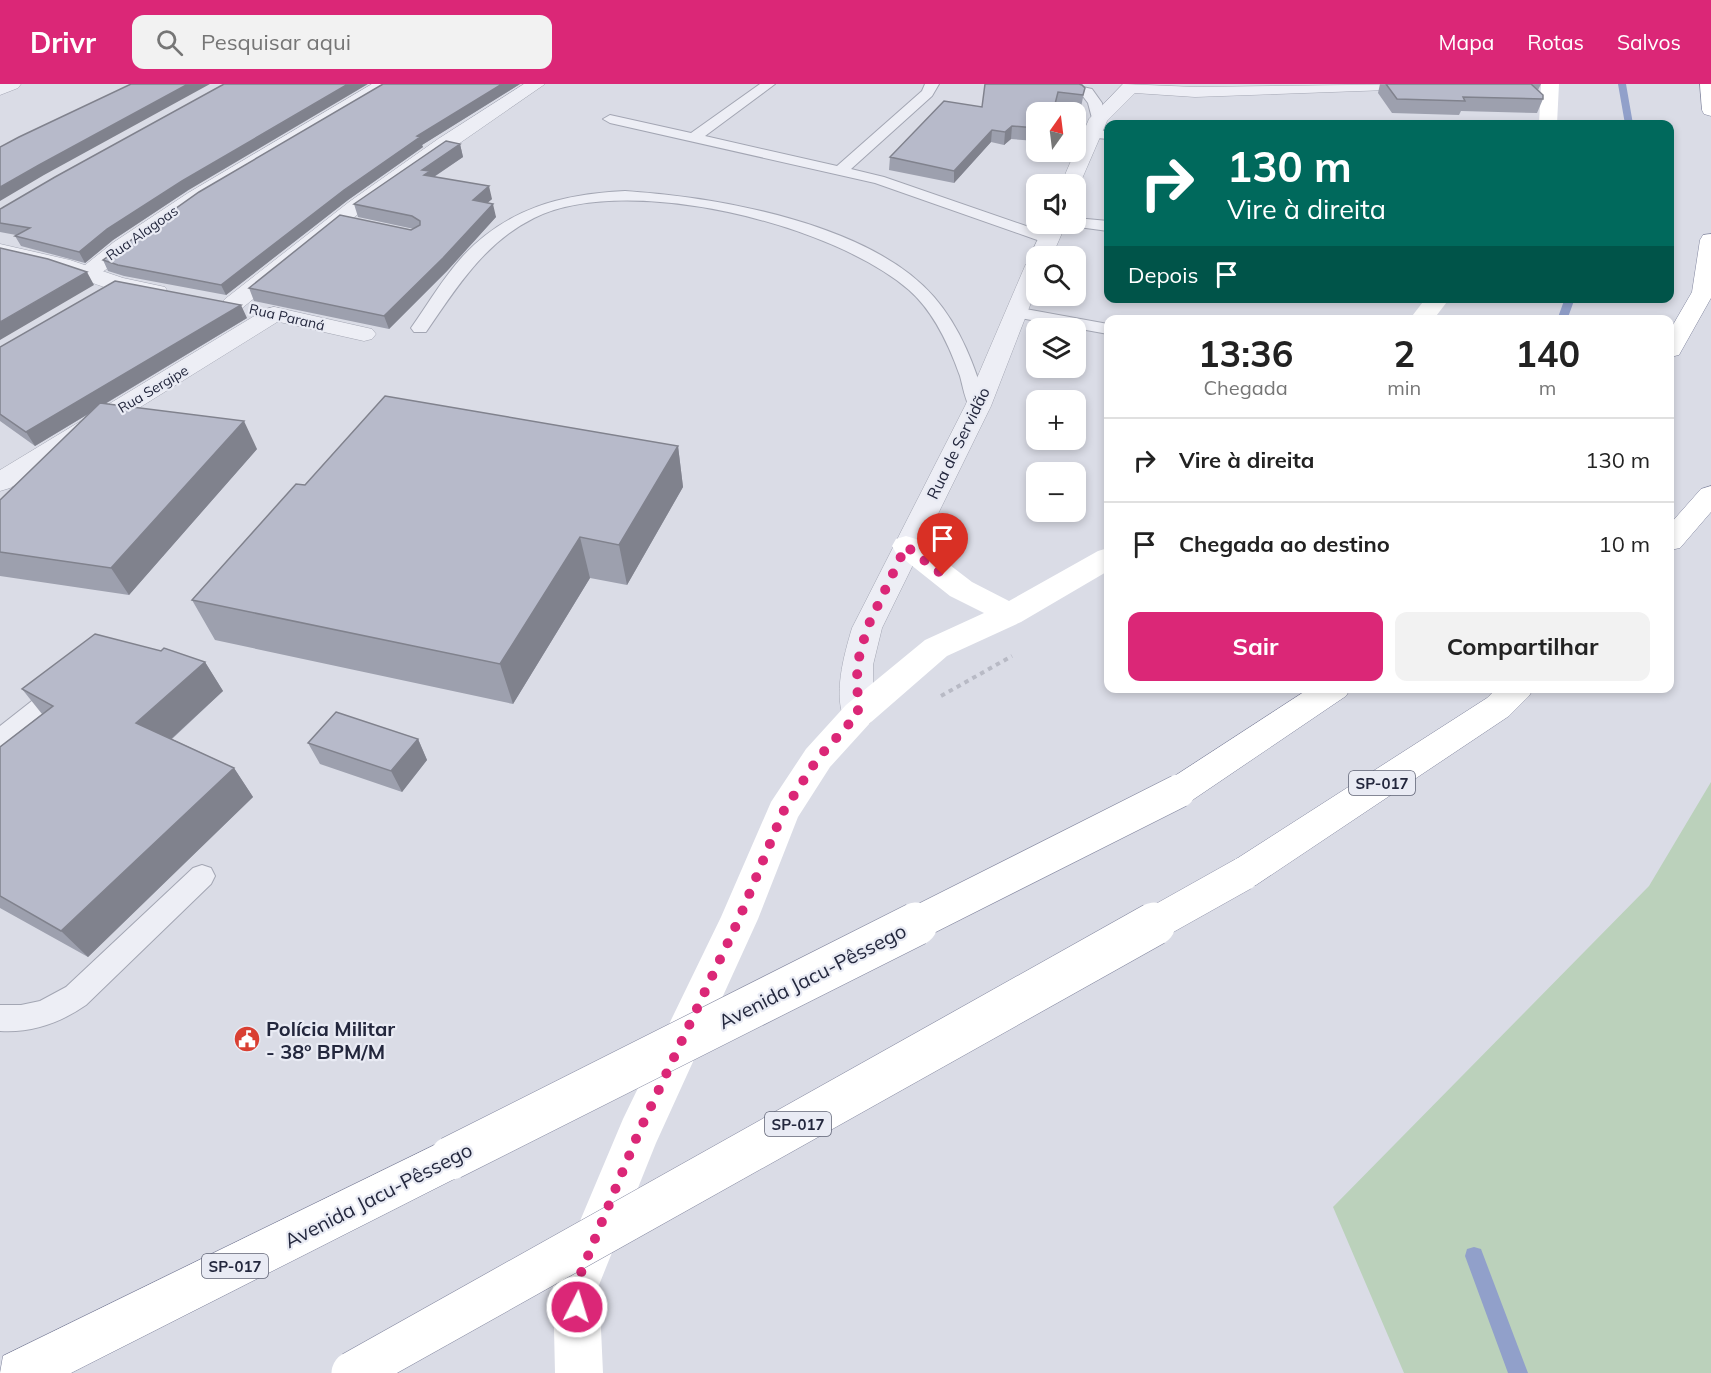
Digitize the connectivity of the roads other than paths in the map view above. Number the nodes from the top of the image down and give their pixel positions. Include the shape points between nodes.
1 (12, 84) edge
2 (385, 84) edge
3 (536, 84) edge
4 (768, 84) edge
5 (932, 84) edge
6 (1051, 84) edge
7 (1415, 84) edge
8 (1550, 84) edge
9 (1709, 84) edge
10 (1132, 86) edge
11 (0, 90) edge
12 (1711, 110) edge
13 (610, 119) dead end
14 (1106, 120) edge
15 (1548, 120) edge
16 (1099, 130) edge
17 (694, 138) junction
18 (840, 171) junction
19 (1076, 174) edge
20 (338, 220) junction
21 (1086, 224) edge
22 (360, 225) edge
23 (1104, 226) edge
24 (1048, 240) edge
25 (1711, 240) edge
26 (0, 251) edge
27 (86, 273) junction
28 (118, 284) junction
29 (1026, 288) edge
30 (177, 295) edge
31 (94, 298) edge
32 (1435, 303) edge
33 (1015, 312) junction
34 (274, 314) junction
35 (1424, 315) edge
36 (420, 328) dead end
37 (1104, 328) edge
38 (364, 334) dead end
39 (1674, 343) edge
40 (978, 406) junction
41 (0, 482) edge
42 (1711, 495) edge
43 (1674, 537) edge
44 (906, 546) junction
45 (1104, 560) edge
46 (1010, 614) junction
47 (70, 683) edge
48 (1327, 693) edge
49 (1513, 693) edge
50 (858, 714) junction
51 (0, 740) edge
52 (202, 876) dead end
53 (0, 1018) edge
54 (20, 1373) edge
55 (353, 1373) edge
56 (579, 1373) edge

1 - 11 street
2 - 27 street, Rua Alagoas via 160,218
3 - 20 street
4 - 17 lane
5 - 18 lane via 927,93
6 - 16 lane via 1087,92 1095,103
7 - 10 street via 1195,92
8 - 15 main road
9 - 12 main road
10 - 14 street
13 - 17 lane
16 - 19 street
17 - 18 lane
18 - 24 lane via 910,189
20 - 22 lane
20 - 34 street, Rua Paraná via 222,303
21 - 23 lane
25 - 39 main road via 1703,292
26 - 27 street
27 - 28 street
28 - 30 street
28 - 31 street
29 - 33 street, Rua de Servidão
32 - 35 main road
33 - 37 lane
33 - 40 street, Rua de Servidão
34 - 38 street, Rua Paraná
34 - 41 street, Rua Sergipe
36 - 40 lane via 465,262 527,215 588,197 669,198 771,220 844,245 893,269 917,288 940,315 967,366
40 - 44 street, Rua de Servidão
42 - 43 main road
44 - 46 main road via 961,590
44 - 50 street, Rua de Servidão via 867,628 857,665
45 - 46 main road
46 - 50 main road via 936,648
47 - 51 lane
48 - 54 main road, Avenida Jacu-Pêssego / SP-017, bridge via 1179,791
49 - 55 main road, SP-017, bridge via 1498,707 1243,874
50 - 56 main road via 818,758 783,812 739,919 638,1134 576,1285
52 - 53 lane via 76,996 56,1010 32,1018

